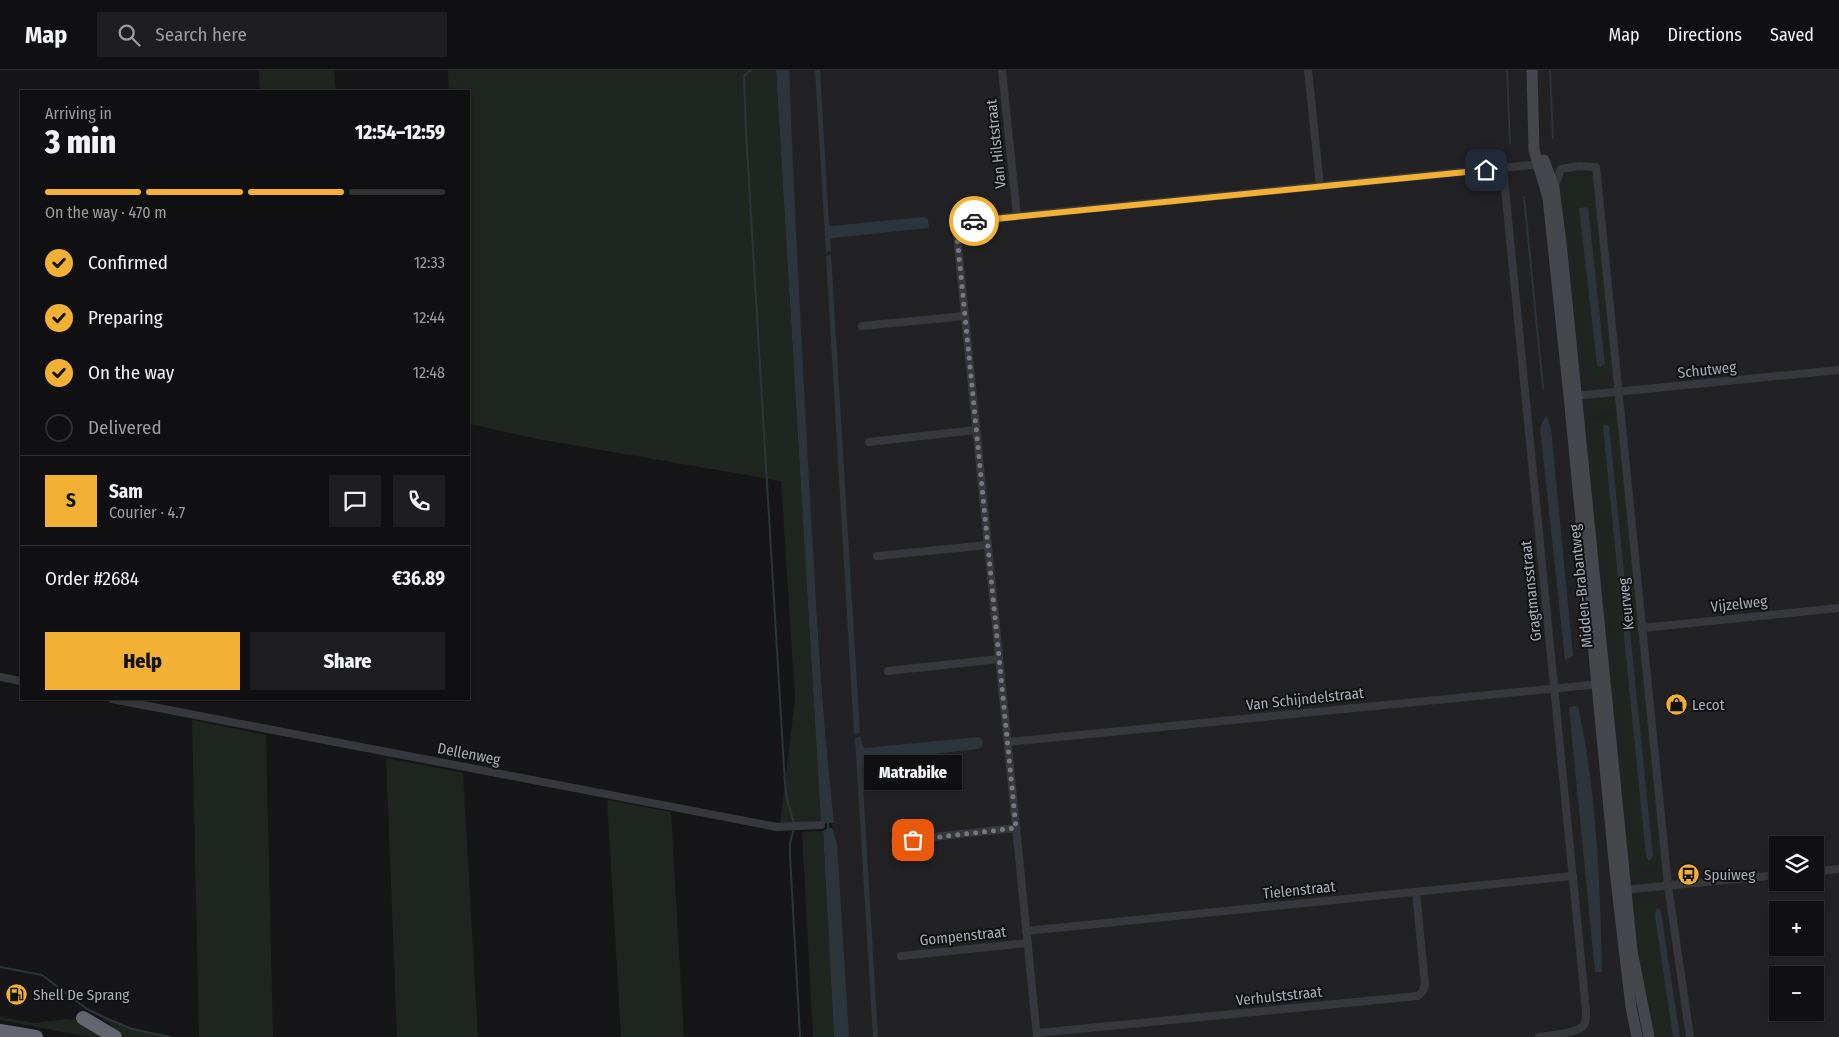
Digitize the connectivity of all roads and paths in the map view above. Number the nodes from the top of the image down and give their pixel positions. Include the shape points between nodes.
1 (1002, 70) edge
2 (1308, 70) edge
3 (1532, 70) edge
4 (1541, 164) junction
5 (1503, 168) junction
6 (1320, 186) junction
7 (1554, 188) junction
8 (1017, 216) junction
9 (965, 316) junction
10 (862, 326) dead end
11 (1839, 370) edge
12 (1618, 392) junction
13 (1573, 396) junction
14 (976, 430) junction
15 (869, 442) dead end
16 (988, 545) junction
17 (877, 556) dead end
18 (1839, 608) edge
19 (1642, 628) junction
20 (999, 659) junction
21 (888, 671) dead end
22 (0, 677) edge
23 (20, 681) edge
24 (1601, 684) junction
25 (1556, 688) junction
26 (117, 700) edge
27 (1008, 742) junction
28 (821, 825) dead end
29 (1016, 828) junction
30 (896, 841) dead end
31 (1839, 868) edge
32 (1824, 870) edge
33 (1573, 876) junction
34 (1769, 876) edge
35 (1668, 886) junction
36 (1622, 890) junction
37 (1416, 892) junction
38 (1026, 931) junction
39 (1028, 943) junction
40 (901, 956) dead end
41 (82, 1018) dead end
42 (0, 1031) edge
43 (1037, 1035) edge
44 (36, 1037) edge
45 (115, 1037) edge
46 (1539, 1037) edge
47 (1637, 1037) edge
48 (1649, 1037) edge
49 (1690, 1037) edge

1 - 8 street, Van Hilststraat
2 - 6 street
3 - 4 street, Midden-Brabantweg via 1535,135
4 - 5 street
4 - 7 street, Midden-Brabantweg
4 - 13 street, Midden-Brabantweg
5 - 6 street
5 - 25 street, Gragtmansstraat
6 - 8 street
7 - 12 street, Keurweg via 1561,169 1596,167
7 - 13 street, Midden-Brabantweg via 1562,243
8 - 9 street, Gompenstraat via 960,225 957,236
9 - 10 street
9 - 14 street, Gompenstraat
11 - 12 street, Schutweg
12 - 13 street, Schutweg
12 - 19 street, Keurweg
13 - 24 street, Midden-Brabantweg
14 - 15 street
14 - 16 street, Gompenstraat
16 - 17 street
16 - 20 street, Gompenstraat
18 - 19 street, Vijzelweg
19 - 35 street, Keurweg
20 - 21 street
20 - 27 street, Gompenstraat
22 - 23 street
24 - 25 street, Van Schijndelstraat
24 - 36 street, Midden-Brabantweg
25 - 27 street, Van Schijndelstraat
25 - 33 street, Gragtmansstraat
26 - 28 street, Dellenweg via 777,827
27 - 29 street, Gompenstraat
29 - 30 street
29 - 38 street, Gompenstraat
31 - 32 street
33 - 37 street, Tielenstraat
33 - 46 street, Gragtmansstraat via 1586,1020 1576,1030
34 - 35 street
35 - 36 street
35 - 49 street, Keurweg
36 - 47 street, Midden-Brabantweg via 1631,1007
36 - 48 street, Midden-Brabantweg
37 - 38 street, Tielenstraat
37 - 43 street, Verhulststraat via 1425,985 1418,996
38 - 39 street, Gompenstraat
39 - 40 street, Gompenstraat
39 - 43 street, Gompenstraat
41 - 45 highway
42 - 44 highway

